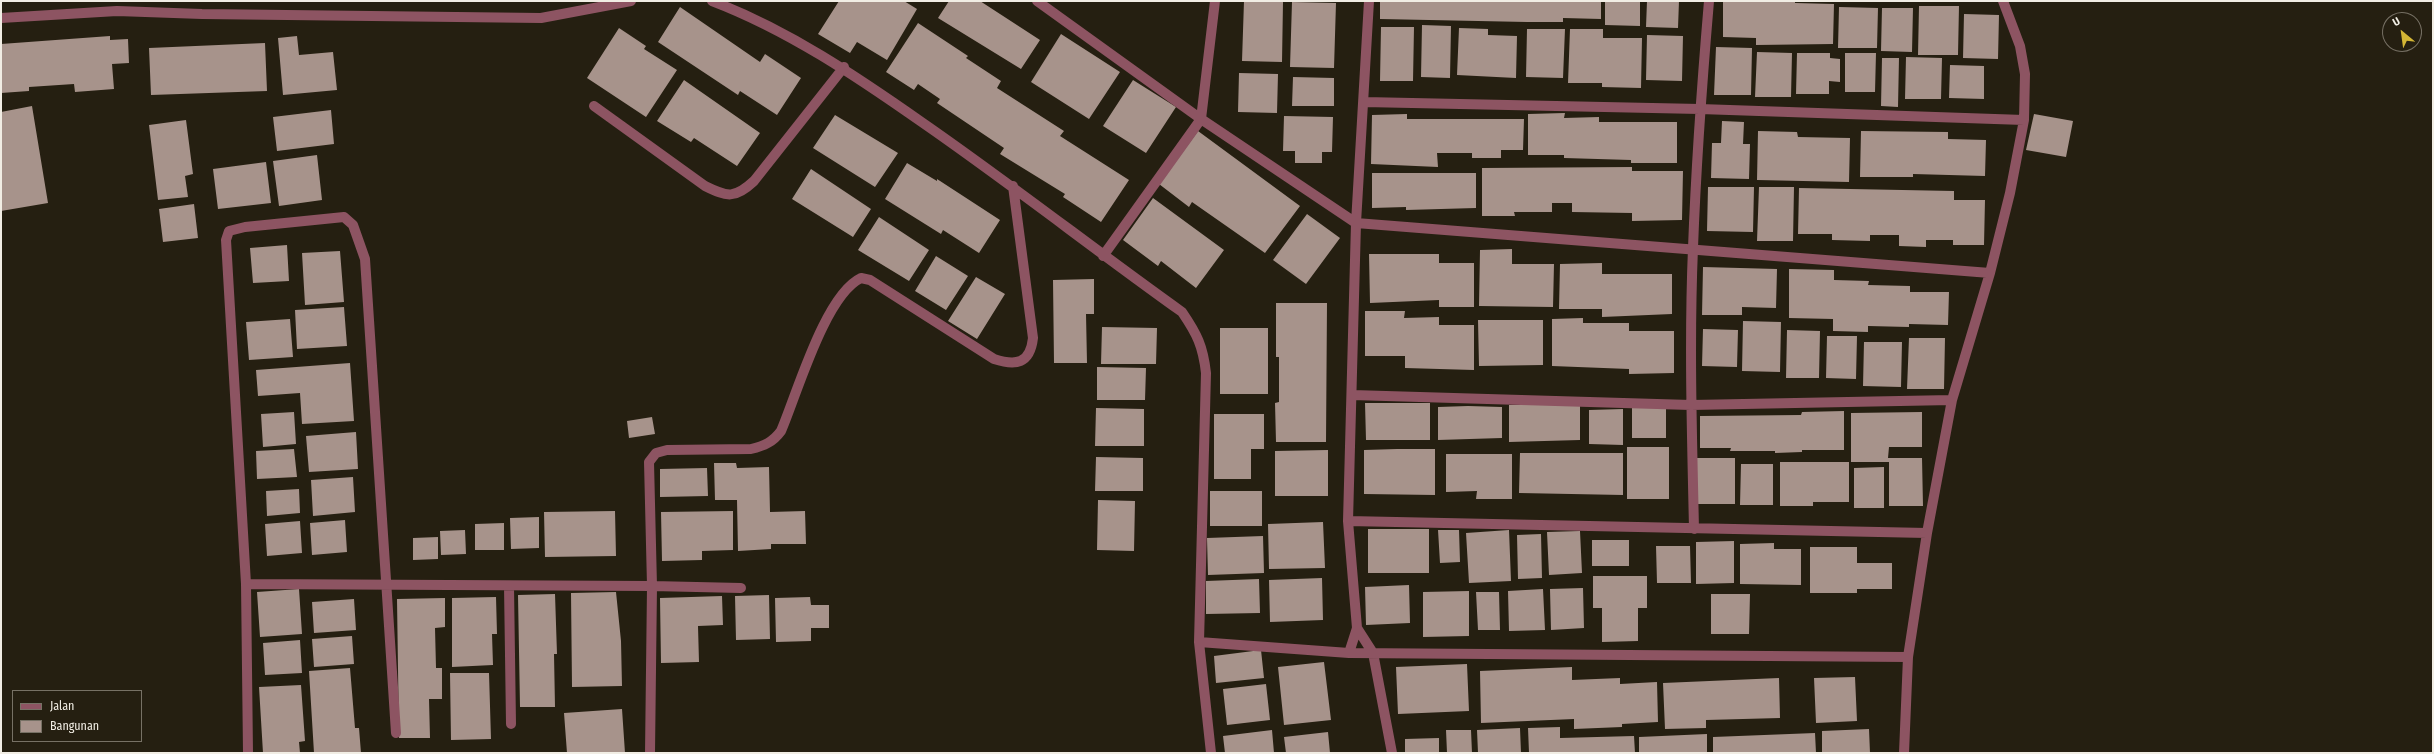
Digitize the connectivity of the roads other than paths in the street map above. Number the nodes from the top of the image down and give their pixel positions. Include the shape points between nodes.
1 (631, 1) edge
2 (712, 1) edge
3 (1037, 1) edge
4 (1215, 1) edge
5 (1369, 1) edge
6 (1709, 1) edge
7 (2003, 1) edge
8 (1, 18) edge
9 (844, 67) junction
10 (1364, 102) junction
11 (594, 106) dead end
12 (1700, 109) junction
13 (1201, 119) junction
14 (2024, 120) junction
15 (1013, 186) junction
16 (1356, 223) junction
17 (1693, 249) junction
18 (1103, 256) junction
19 (1990, 273) junction
20 (1352, 395) junction
21 (1952, 400) junction
22 (1691, 405) junction
23 (1348, 521) junction
24 (1694, 529) junction
25 (1927, 532) junction
26 (246, 584) junction
27 (387, 586) junction
28 (509, 586) junction
29 (652, 586) junction
30 (741, 588) dead end
31 (1357, 628) junction
32 (1199, 642) junction
33 (1349, 653) junction
34 (1373, 653) junction
35 (1908, 657) junction
36 (511, 724) dead end
37 (396, 733) dead end
38 (248, 753) edge
39 (650, 753) edge
40 (1211, 753) edge
41 (1392, 753) edge
42 (1904, 753) edge

1 - 8 street via 541,18 202,14 117,10
2 - 9 street via 744,13
3 - 13 street
4 - 13 street
5 - 10 street
6 - 12 street
7 - 14 street via 2020,46 2025,74
9 - 11 street via 754,181 742,192 732,195 720,194 705,186
9 - 15 street
10 - 12 street
10 - 16 street
12 - 14 street
12 - 17 street
13 - 16 street
13 - 18 street
14 - 19 street via 2010,193
15 - 18 street
15 - 29 street via 1033,338 1032,350 1026,358 1007,363 994,358 870,280 861,278 855,281 830,313 812,350 781,431 774,439 762,447 751,449 667,450 656,453 649,462
16 - 17 street
16 - 20 street
17 - 19 street
17 - 22 street
18 - 32 street via 1182,312 1196,333 1203,352 1206,373
19 - 21 street
20 - 22 street
20 - 23 street
21 - 22 street
21 - 25 street
22 - 24 street
23 - 24 street
23 - 31 street
24 - 25 street
25 - 35 street
26 - 27 street
26 - 27 street via 226,240 229,231 245,227 344,218 353,226 365,259
26 - 38 street
27 - 28 street
27 - 37 street
28 - 29 street
28 - 36 street
29 - 30 street
29 - 39 street
31 - 33 street
31 - 34 street
32 - 33 street
32 - 40 street
33 - 34 street
34 - 35 street
34 - 41 street
35 - 42 street

